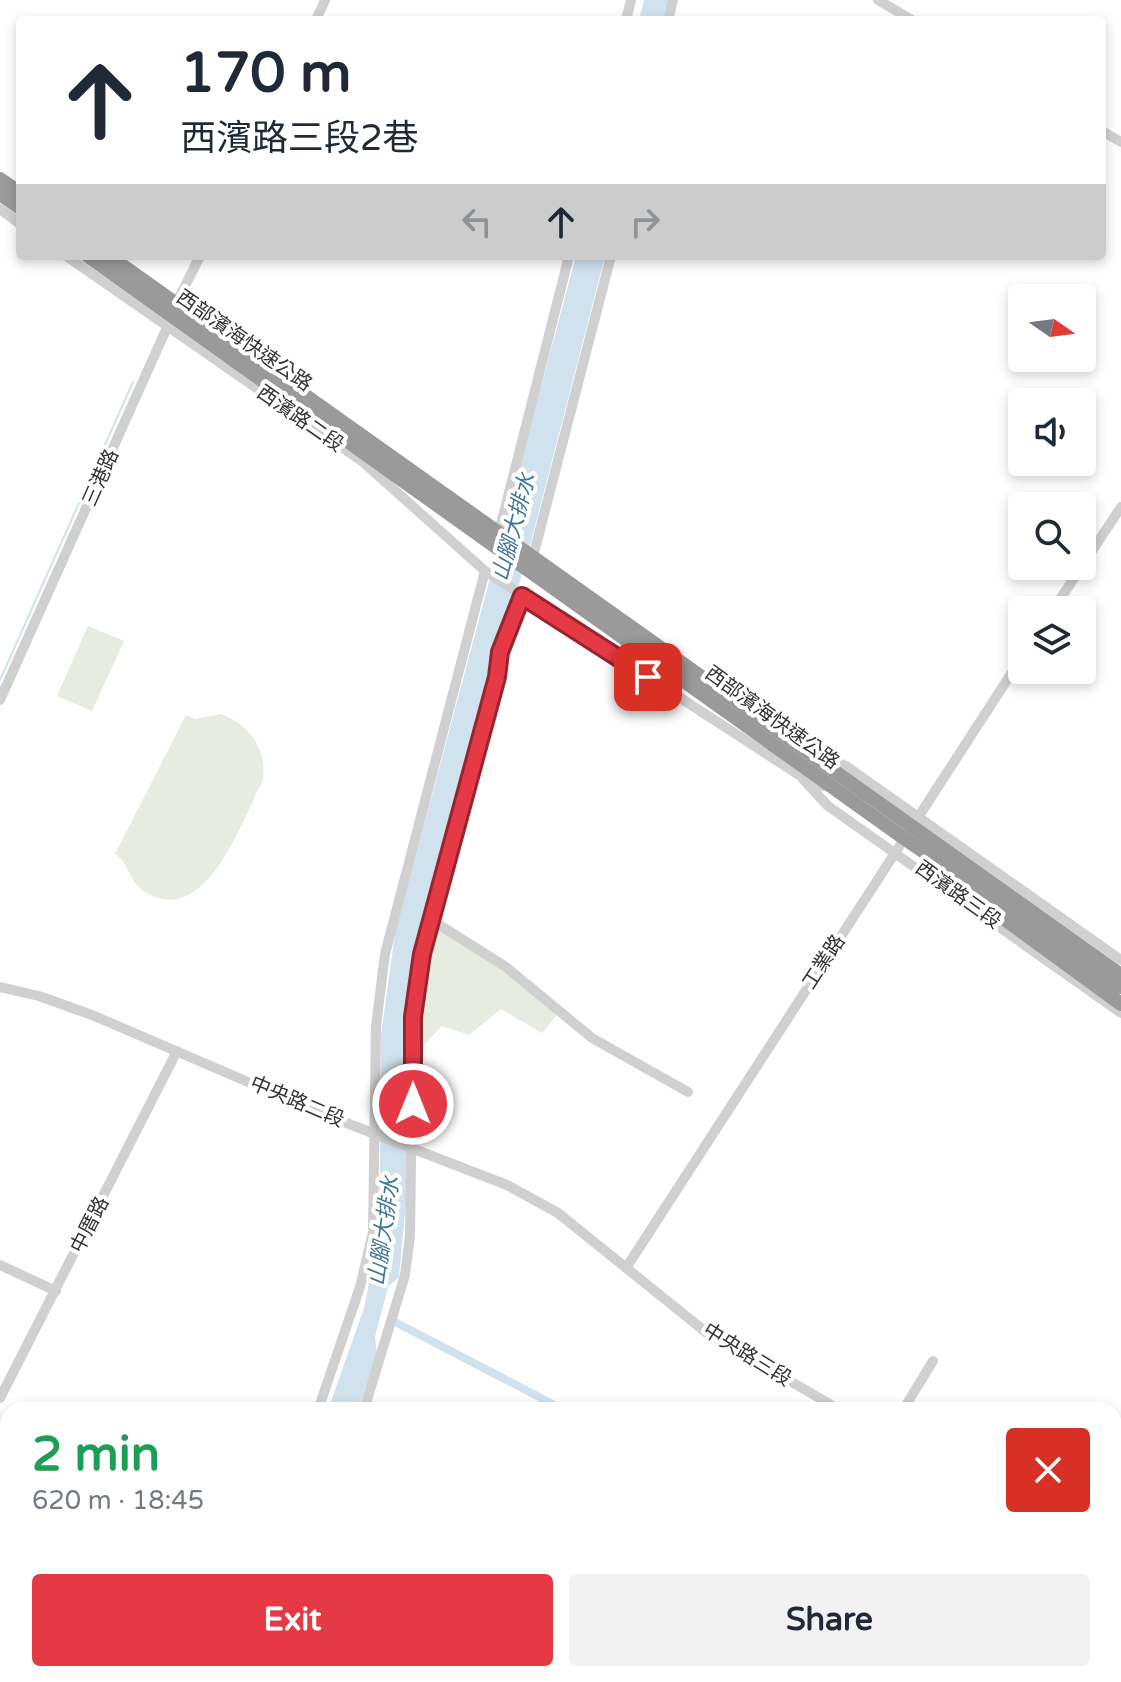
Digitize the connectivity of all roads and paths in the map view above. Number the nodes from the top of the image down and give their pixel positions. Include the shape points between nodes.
1 (878, 0) edge
2 (905, 16) edge
3 (72, 260) edge
4 (94, 260) edge
5 (115, 260) edge
6 (123, 260) edge
7 (198, 260) edge
8 (568, 260) edge
9 (610, 260) edge
10 (176, 299) junction
11 (168, 327) junction
12 (1121, 507) edge
13 (500, 528) junction
14 (534, 553) junction
15 (485, 571) junction
16 (522, 596) junction
17 (1062, 596) edge
18 (1008, 679) edge
19 (0, 700) edge
20 (806, 748) junction
21 (799, 775) junction
22 (872, 809) junction
23 (918, 818) junction
24 (904, 834) junction
25 (897, 851) junction
26 (961, 861) junction
27 (430, 919) junction
28 (1121, 960) edge
29 (1121, 968) edge
30 (1121, 975) edge
31 (1121, 986) edge
32 (0, 987) edge
33 (1121, 1004) edge
34 (1121, 1013) edge
35 (177, 1051) junction
36 (688, 1092) dead end
37 (374, 1134) junction
38 (413, 1149) junction
39 (0, 1265) edge
40 (626, 1268) junction
41 (56, 1291) junction
42 (658, 1296) joint
43 (933, 1361) dead end
44 (0, 1398) edge
45 (321, 1402) edge
46 (366, 1402) edge
47 (826, 1402) edge
48 (908, 1402) edge

1 - 2 street
3 - 11 street, 西濱路二段
4 - 24 highway, 西部濱海快速公路
5 - 26 highway, 西部濱海快速公路
6 - 10 street, 西濱路二段
7 - 10 street, 三港路
8 - 13 street
9 - 14 street
10 - 11 street, 三港路
10 - 13 street, 西濱路二段
11 - 15 street, 西濱路二段 via 363,462
11 - 19 street, 三港路
12 - 17 street
13 - 14 street, 西濱路三段
14 - 20 street, 西濱路三段
15 - 16 street, 西濱路二段
15 - 37 street via 385,954 376,1026
16 - 21 street, 西濱路三段
16 - 27 street via 500,652
18 - 23 street, 工業路
20 - 22 street, 西濱路三段
20 - 23 street, 西濱路三段 via 846,766
21 - 22 street, 西濱路三段
21 - 25 street, 西濱路三段 via 828,806
22 - 24 street, 西濱路三段
23 - 24 street, 工業路
23 - 28 street, 西濱路三段
24 - 25 street, 工業路
24 - 31 highway, 西部濱海快速公路
24 - 33 highway via 911,849
25 - 34 street, 西濱路三段
25 - 40 street, 工業路
26 - 29 highway via 994,877
26 - 30 highway, 西部濱海快速公路
27 - 36 street via 506,967 592,1038
27 - 38 street via 413,1017
32 - 35 street, 中央路二段 via 53,1001
35 - 37 street, 中央路二段
35 - 41 street, 中厝路
37 - 38 street, 中央路二段
37 - 45 street via 373,1232
38 - 40 street, 中央路二段 via 507,1185 558,1213
38 - 46 street via 405,1275
39 - 41 street
40 - 42 street, 中央路二段
41 - 44 street, 中厝路
42 - 47 street, 中央路三段 via 707,1333
43 - 48 street

